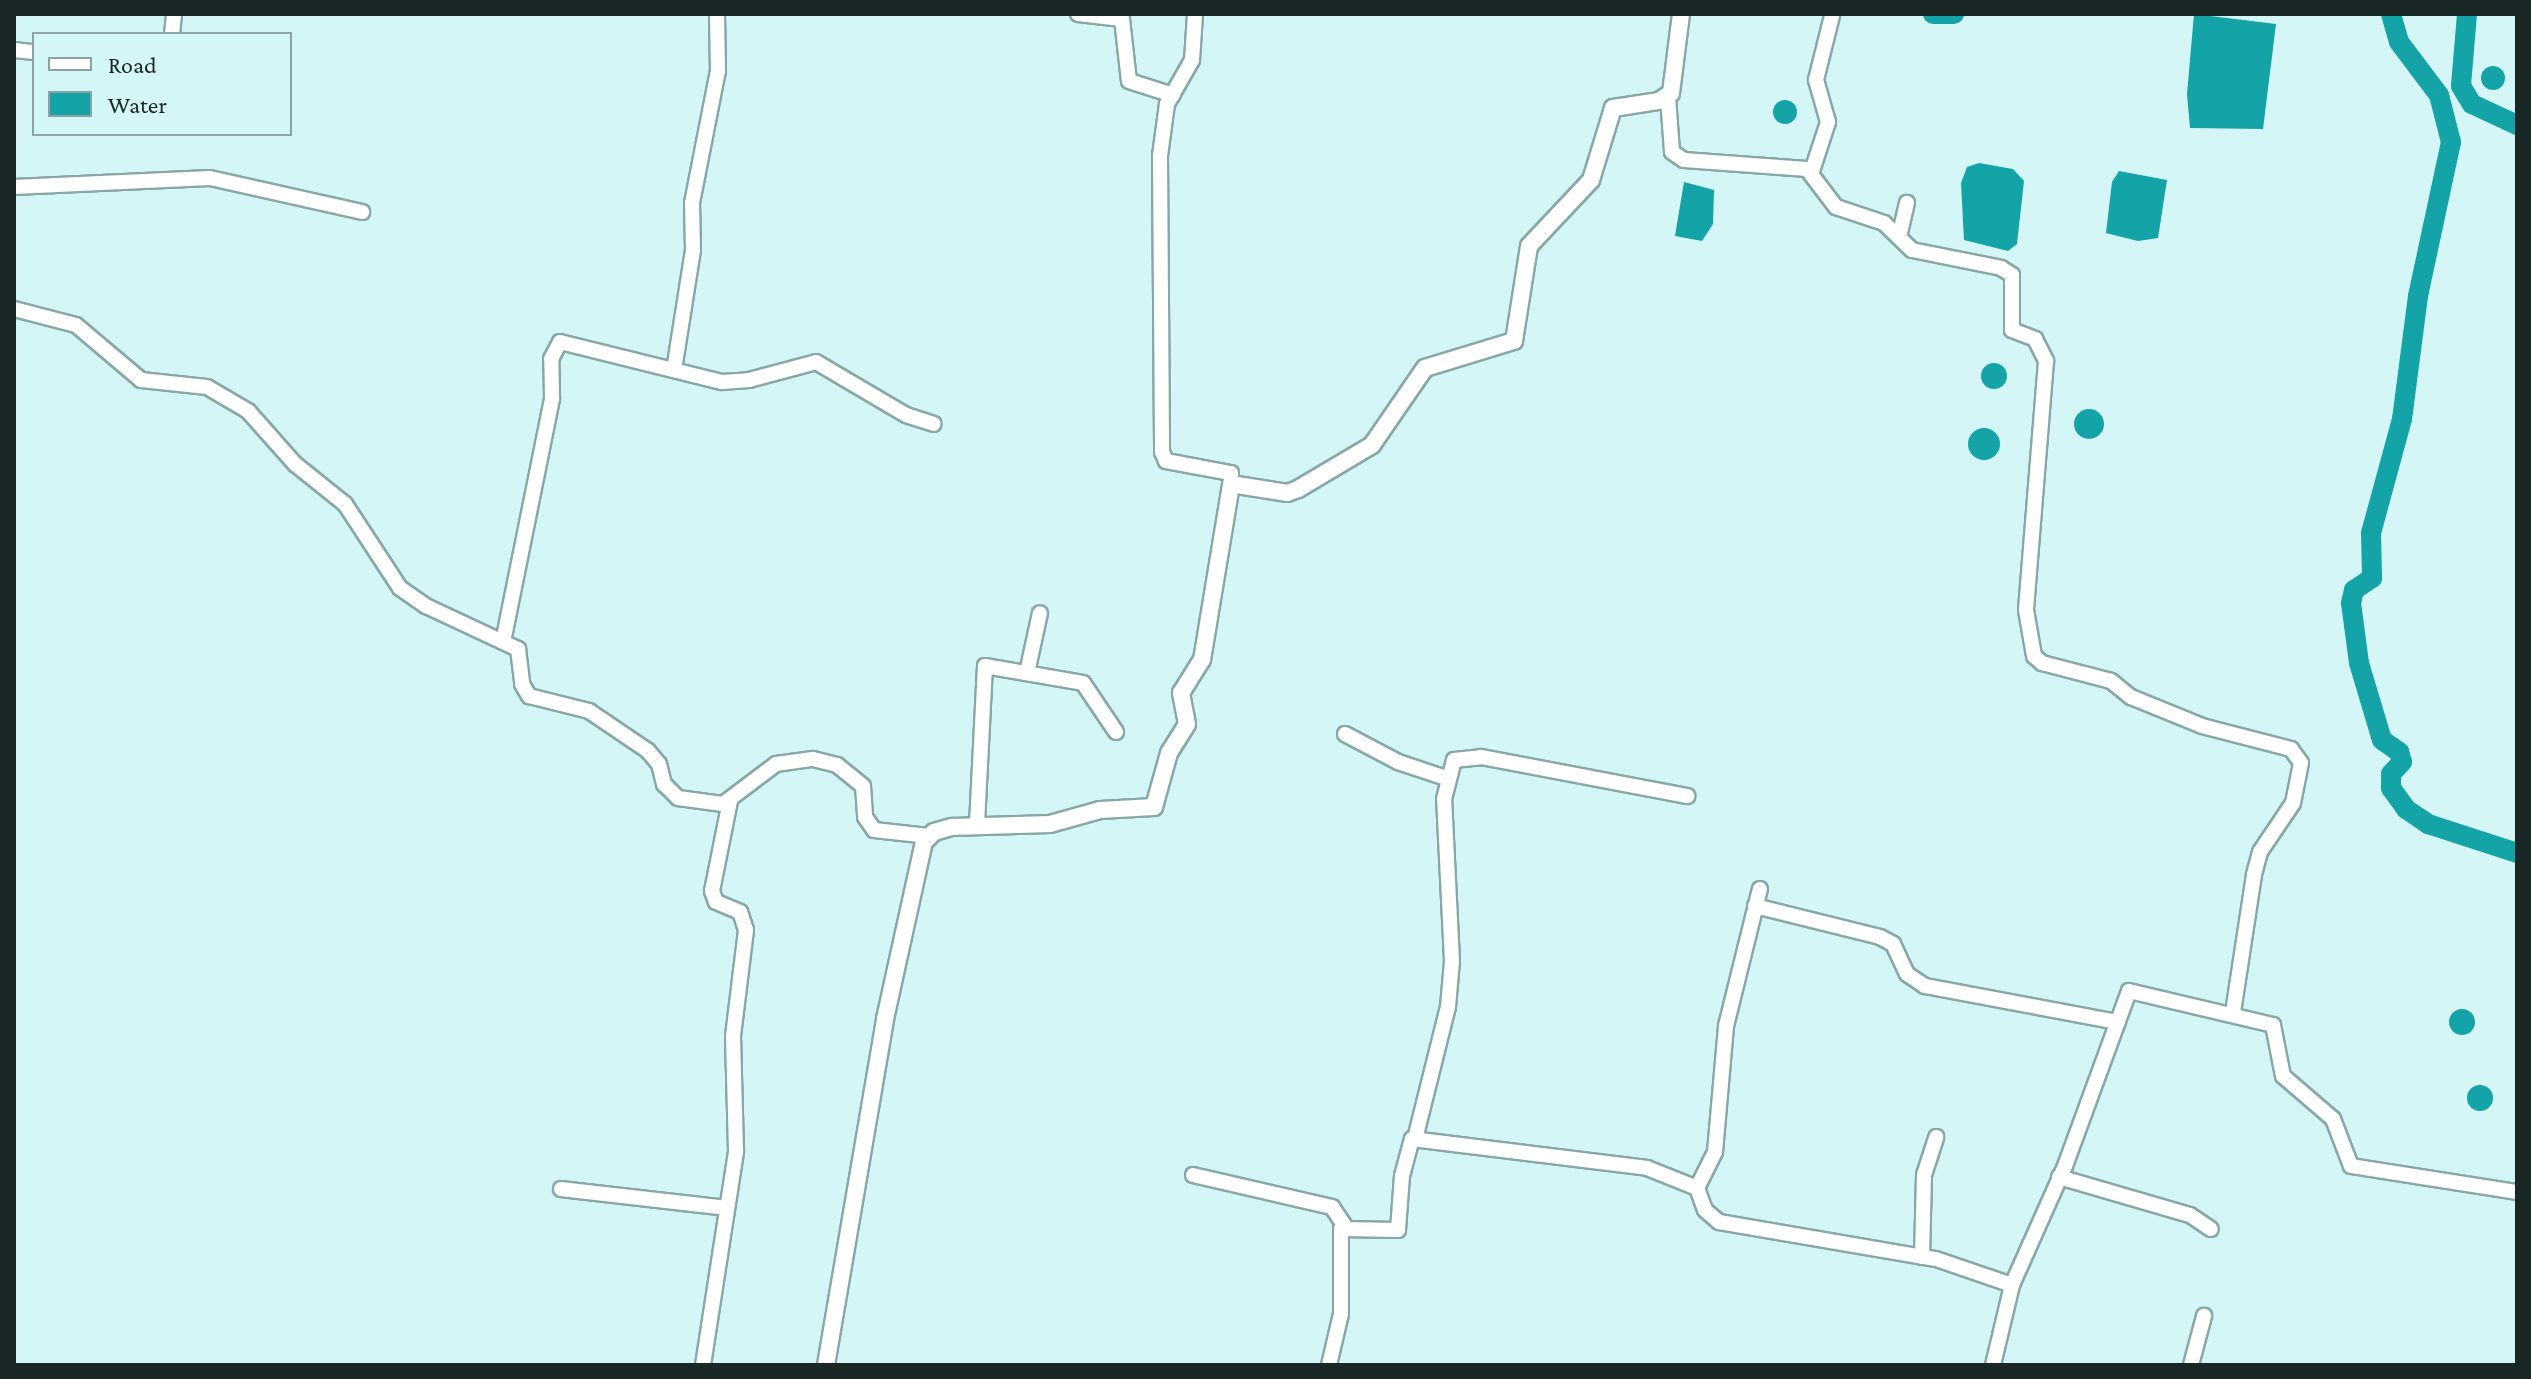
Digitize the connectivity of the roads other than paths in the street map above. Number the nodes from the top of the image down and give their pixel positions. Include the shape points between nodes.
1 (717, 14) edge
2 (1078, 14) edge
3 (1195, 14) edge
4 (1681, 14) edge
5 (1832, 16) dead end
6 (1173, 95) junction
7 (1668, 97) junction
8 (1812, 171) junction
9 (14, 187) edge
10 (1907, 203) dead end
11 (362, 212) dead end
12 (1900, 233) junction
13 (14, 309) edge
14 (674, 370) junction
15 (934, 424) dead end
16 (1231, 484) junction
17 (1040, 613) dead end
18 (503, 642) junction
19 (1027, 673) junction
20 (1116, 732) dead end
21 (1345, 734) dead end
22 (1446, 778) junction
23 (1687, 796) dead end
24 (730, 801) junction
25 (977, 824) junction
26 (929, 836) junction
27 (1760, 889) dead end
28 (1755, 906) junction
29 (2233, 1013) junction
30 (2118, 1022) junction
31 (1936, 1137) dead end
32 (1415, 1139) junction
33 (1193, 1175) dead end
34 (2059, 1177) junction
35 (1697, 1188) junction
36 (561, 1189) dead end
37 (2517, 1192) edge
38 (727, 1208) junction
39 (1344, 1225) junction
40 (2211, 1229) dead end
41 (1922, 1257) junction
42 (2012, 1285) junction
43 (2204, 1316) dead end
44 (703, 1365) edge
45 (826, 1365) edge
46 (1329, 1365) edge
47 (1993, 1365) edge
48 (2191, 1365) edge

1 - 14 street via 718,71 692,203 693,250
2 - 6 street via 1122,19 1129,81
3 - 6 street via 1192,60
4 - 7 street
5 - 8 street via 1816,80 1828,122
6 - 16 street via 1165,111 1160,167 1163,458 1231,473
7 - 8 street via 1672,152 1684,160
7 - 16 street via 1613,108 1591,180 1529,246 1514,341 1425,368 1372,445 1298,489 1287,493
8 - 12 street via 1825,198 1836,207
9 - 11 street via 210,178
10 - 12 street
12 - 29 street via 1912,250 2001,268 2012,275 2012,330 2035,339 2044,351 2026,610 2034,656 2042,663 2111,681 2131,697 2202,726 2291,749 2301,763 2293,803 2260,852
13 - 18 street via 76,325 141,380 194,383 223,393 248,411 295,464 345,504 400,588
14 - 15 street via 732,382 816,362 906,415
14 - 18 street via 563,342 554,348 549,416
16 - 25 street via 1202,660 1181,693 1187,724 1169,753 1154,807 1100,810 1050,824
17 - 19 street
18 - 24 street via 521,655 522,684 529,696 589,711 648,751 659,764 664,784 678,798 716,806
19 - 20 street via 1083,683
19 - 25 street via 985,666
21 - 22 street via 1398,762
22 - 23 street via 1457,758 1481,757
22 - 32 street via 1448,1007
24 - 26 street via 776,764 813,759 837,765 863,786 865,817 874,830
24 - 38 street via 712,891 716,902 740,912 746,930 733,1036 736,1151
25 - 26 street
26 - 45 street via 903,922
27 - 28 street
28 - 30 street via 1880,937 1893,944 1912,980 1925,986
28 - 35 street via 1726,1026 1715,1152
29 - 30 street via 2129,991
29 - 37 street via 2273,1025 2283,1076 2333,1119 2351,1166
30 - 34 street
31 - 41 street via 1924,1175
32 - 35 street via 1611,1161 1647,1168
32 - 39 street via 1408,1147 1398,1230
33 - 39 street via 1332,1207
34 - 40 street via 2190,1215
34 - 42 street
35 - 41 street via 1705,1210 1719,1222
36 - 38 street
38 - 44 street
39 - 46 street via 1338,1245 1341,1314
41 - 42 street
42 - 47 street
43 - 48 street

